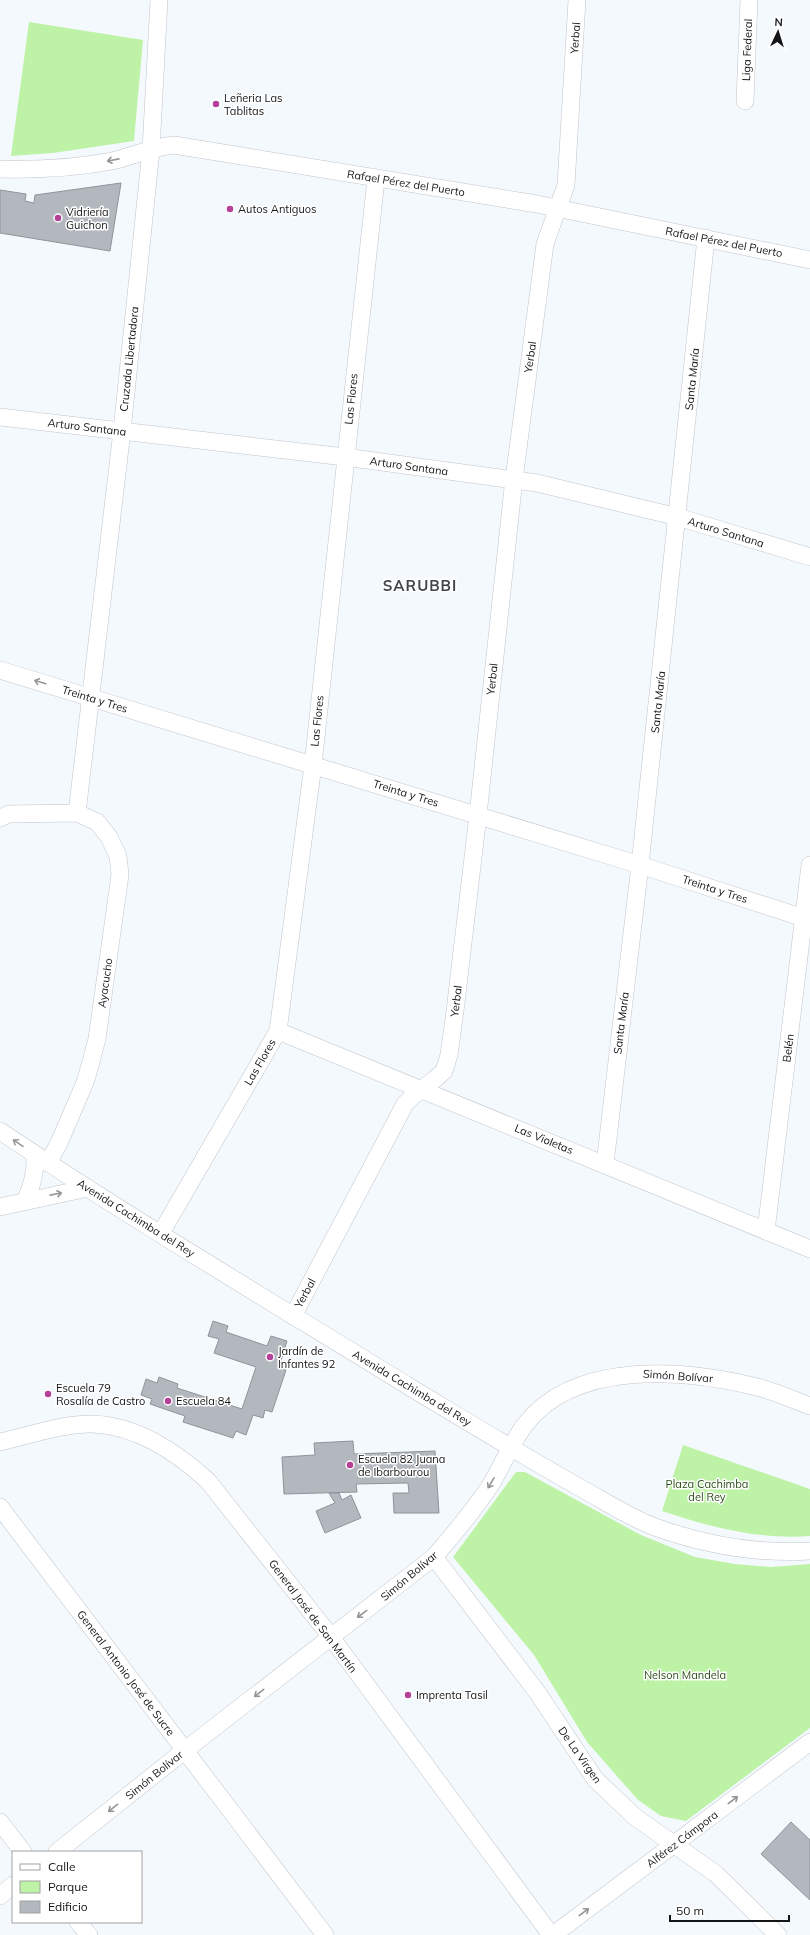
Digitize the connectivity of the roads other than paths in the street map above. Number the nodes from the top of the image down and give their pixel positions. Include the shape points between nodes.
1 (159, 0) edge
2 (577, 0) edge
3 (749, 0) edge
4 (745, 100) dead end
5 (151, 150) junction
6 (0, 169) edge
7 (376, 179) junction
8 (557, 209) junction
9 (706, 238) junction
10 (810, 260) edge
11 (0, 416) edge
12 (122, 431) junction
13 (345, 457) junction
14 (514, 479) junction
15 (678, 517) junction
16 (810, 557) edge
17 (0, 670) edge
18 (90, 698) junction
19 (313, 765) junction
20 (77, 813) junction
21 (478, 815) junction
22 (0, 818) edge
23 (640, 865) junction
24 (810, 866) edge
25 (807, 918) edge
26 (278, 1031) junction
27 (421, 1089) junction
28 (0, 1131) edge
29 (42, 1159) junction
30 (605, 1164) junction
31 (88, 1188) junction
32 (25, 1200) junction
33 (0, 1207) edge
34 (766, 1231) junction
35 (161, 1233) junction
36 (810, 1249) edge
37 (293, 1316) junction
38 (810, 1406) edge
39 (0, 1442) edge
40 (511, 1449) junction
41 (0, 1507) edge
42 (810, 1551) edge
43 (434, 1557) junction
44 (331, 1638) junction
45 (810, 1742) edge
46 (184, 1750) junction
47 (0, 1822) edge
48 (674, 1844) junction
49 (22, 1851) edge
50 (58, 1851) edge
51 (12, 1886) edge
52 (0, 1896) edge
53 (79, 1923) edge
54 (89, 1935) edge
55 (325, 1935) edge
56 (552, 1935) edge
57 (778, 1935) edge

1 - 5 street, Cruzada Libertadora
2 - 8 street, Yerbal via 566,185
3 - 4 street, Liga Federal
5 -> 6 street, Rafael Pérez del Puerto via 112,161 63,168
5 - 7 street, Rafael Pérez del Puerto via 174,145
5 - 12 street, Cruzada Libertadora
7 - 8 street, Rafael Pérez del Puerto
7 - 13 street, Las Flores
8 - 9 street, Rafael Pérez del Puerto
8 - 14 street, Yerbal via 546,244
9 - 10 street, Rafael Pérez del Puerto
9 - 15 street, Santa María
11 - 12 street, Arturo Santana
12 - 13 street, Arturo Santana
12 - 18 street, Cruzada Libertadora
13 - 14 street, Arturo Santana
13 - 19 street, Las Flores
14 - 15 street, Arturo Santana
14 - 21 street, Yerbal
15 - 16 street, Arturo Santana
15 - 23 street, Santa María
18 -> 17 street, Treinta y Tres
18 - 19 street, Treinta y Tres
18 - 20 street, Cruzada Libertadora
19 - 21 street, Treinta y Tres
19 - 26 street, Las Flores
20 - 22 street via 9,814
20 - 29 street, Ayacucho via 97,822 109,837 118,856 120,875 97,1040 86,1080 59,1143
21 - 23 street, Treinta y Tres
21 - 27 street, Yerbal via 449,1055 444,1071
23 - 25 street, Treinta y Tres
23 - 30 street, Santa María
24 - 25 street, Belén
25 - 34 street, Belén
26 - 27 street, Las Violetas
26 - 35 street, Las Flores
27 - 30 street, Las Violetas
27 - 37 street, Yerbal via 405,1104
29 -> 28 street, Avenida Cachimba del Rey
29 - 31 street, Avenida Cachimba del Rey
29 - 32 street via 36,1168 34,1184
30 - 34 street, Las Violetas
32 -> 31 street
31 - 35 street, Avenida Cachimba del Rey
32 - 33 street
34 - 36 street, Las Violetas
35 - 37 street, Avenida Cachimba del Rey
37 - 40 street, Avenida Cachimba del Rey
38 - 40 street, Simón Bolívar via 754,1386 718,1379 667,1373 632,1373 596,1380 547,1403 525,1425
39 - 44 street, General José de San Martín via 92,1424 122,1429 152,1440 180,1456 208,1481
40 - 42 street, Avenida Cachimba del Rey via 653,1526 694,1540 730,1548
40 -> 43 street, Simón Bolívar via 465,1522
41 - 46 street, General Antonio José de Sucre
43 -> 44 street, Simón Bolívar
43 - 48 street, De La Virgen via 537,1692 595,1780 635,1817
44 -> 46 street, Simón Bolívar
44 - 56 street, General José de San Martín
48 -> 45 street, Alférez Cámpora
46 -> 50 street, Simón Bolívar
46 - 55 street, General Antonio José de Sucre
47 - 49 street
56 -> 48 street, Alférez Cámpora
48 - 57 street, De La Virgen via 716,1874
51 - 52 street
53 - 54 street

